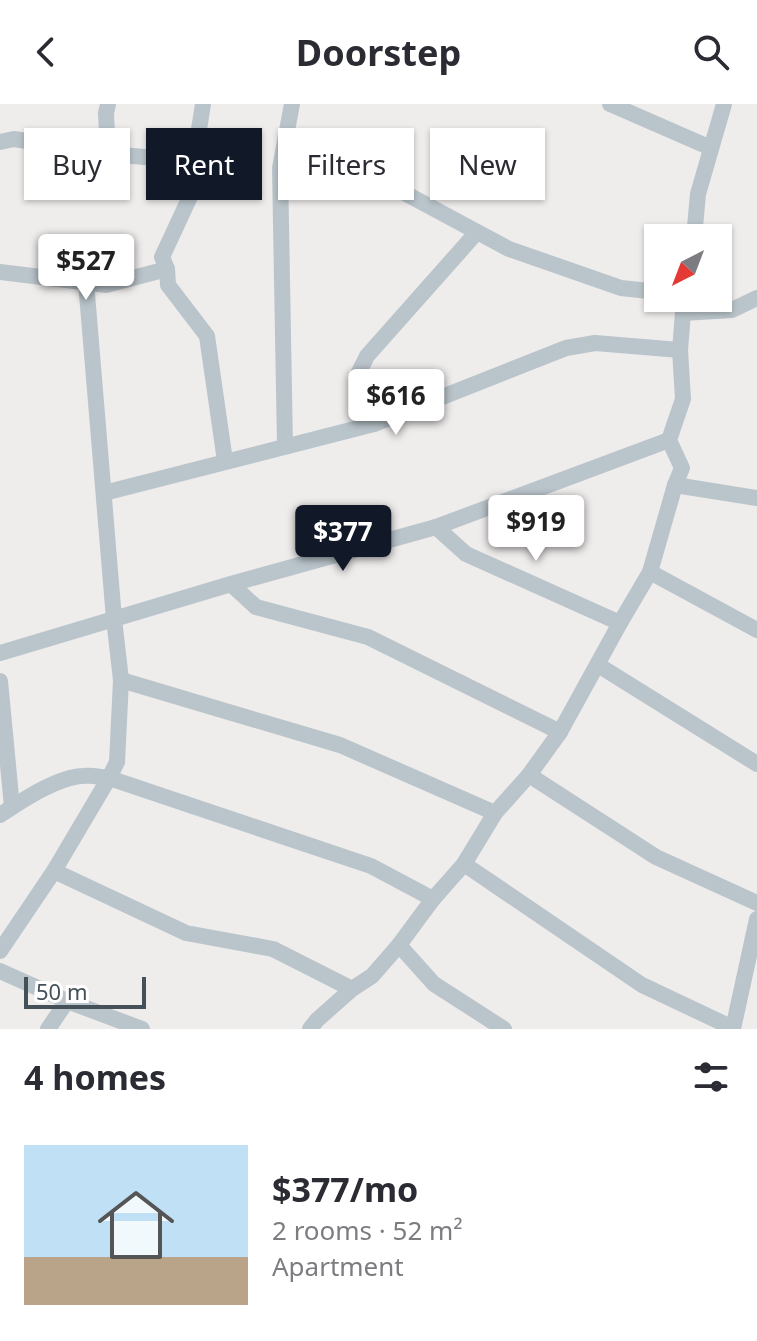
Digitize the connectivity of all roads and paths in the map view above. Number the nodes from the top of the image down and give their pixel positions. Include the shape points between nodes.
1 (108, 104) edge
2 (203, 104) edge
3 (292, 104) edge
4 (610, 104) edge
5 (724, 104) edge
6 (107, 128) edge
7 (199, 128) edge
8 (24, 141) edge
9 (0, 142) edge
10 (711, 148) junction
11 (414, 198) edge
12 (188, 200) edge
13 (695, 224) edge
14 (477, 232) junction
15 (167, 269) junction
16 (0, 272) edge
17 (86, 282) junction
18 (644, 290) edge
19 (757, 298) edge
20 (732, 310) edge
21 (685, 312) edge
22 (680, 350) junction
23 (374, 424) junction
24 (669, 440) junction
25 (285, 446) junction
26 (225, 461) junction
27 (675, 485) junction
28 (104, 493) junction
29 (757, 498) edge
30 (436, 527) junction
31 (650, 572) junction
32 (231, 584) junction
33 (114, 619) junction
34 (620, 623) junction
35 (757, 630) edge
36 (0, 653) edge
37 (598, 665) junction
38 (121, 680) junction
39 (0, 681) edge
40 (560, 732) junction
41 (757, 764) edge
42 (529, 775) junction
43 (109, 778) junction
44 (6, 811) edge
45 (495, 813) junction
46 (464, 864) junction
47 (54, 871) junction
48 (433, 899) junction
49 (757, 903) edge
50 (757, 919) edge
51 (399, 945) junction
52 (0, 951) edge
53 (0, 971) edge
54 (352, 989) junction
55 (67, 1001) junction
56 (48, 1029) edge
57 (142, 1029) edge
58 (310, 1029) edge
59 (504, 1029) edge
60 (733, 1029) edge

1 - 6 street
2 - 7 street
3 - 25 street via 280,168
4 - 10 street
5 - 10 street
8 - 9 street
10 - 13 street
11 - 14 street
12 - 15 street via 162,257
14 - 18 street via 509,249 621,288
14 - 23 street via 367,356 359,372
15 - 17 street via 106,285
15 - 26 street via 168,285 207,336
16 - 17 street
17 - 28 street
19 - 20 street
21 - 22 street
22 - 23 street via 595,343 566,348
22 - 24 street via 683,399
23 - 25 street
24 - 27 street via 682,468
24 - 30 street
25 - 26 street
26 - 28 street
27 - 29 street
27 - 31 street
28 - 33 street
30 - 32 street
30 - 34 street via 466,554
31 - 34 street
31 - 35 street
32 - 33 street
32 - 40 street via 256,607 368,637
33 - 36 street
33 - 38 street
34 - 37 street
37 - 40 street
37 - 41 street
38 - 43 street via 117,762
38 - 45 street via 340,745
39 - 44 street
40 - 42 street
42 - 45 street
42 - 49 street via 656,857
43 - 44 street via 71,777
43 - 47 street
43 - 48 street via 371,866
45 - 46 street
46 - 48 street
46 - 60 street via 642,985
47 - 52 street
47 - 54 street via 186,933 273,949
48 - 51 street
50 - 60 street
51 - 54 street via 372,976
51 - 59 street via 434,984
53 - 55 street
54 - 58 street
55 - 56 street
55 - 57 street

